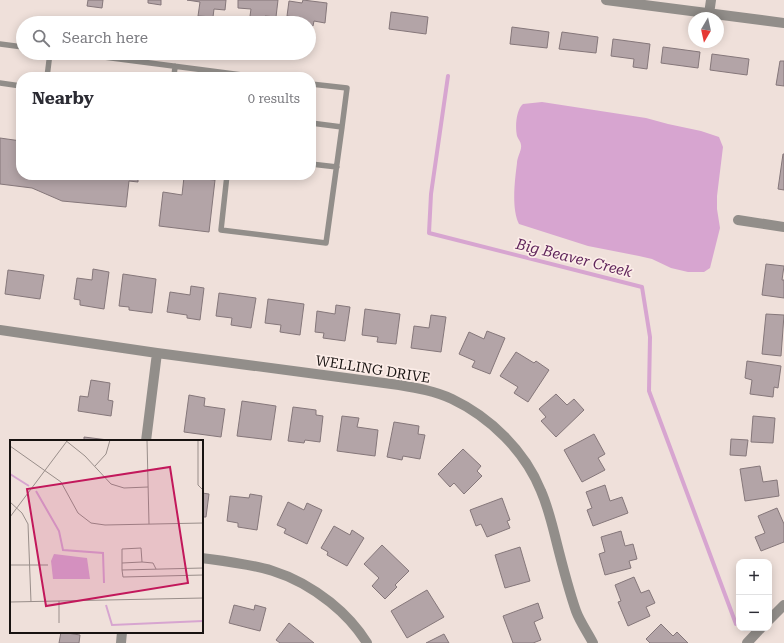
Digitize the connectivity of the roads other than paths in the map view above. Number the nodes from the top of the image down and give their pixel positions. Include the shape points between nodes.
1 (606, 0) edge
2 (711, 0) edge
3 (694, 12) edge
4 (709, 12) edge
5 (724, 16) edge
6 (784, 23) edge
7 (0, 44) edge
8 (16, 45) edge
9 (49, 60) edge
10 (128, 60) edge
11 (175, 66) junction
12 (48, 72) edge
13 (174, 72) edge
14 (220, 72) edge
15 (0, 83) edge
16 (16, 85) edge
17 (316, 85) edge
18 (316, 124) edge
19 (342, 127) junction
20 (316, 165) edge
21 (337, 167) junction
22 (226, 180) edge
23 (738, 220) dead end
24 (784, 227) edge
25 (0, 330) edge
26 (157, 353) junction
27 (146, 440) edge
28 (203, 558) edge
29 (784, 605) edge
30 (772, 617) edge
31 (758, 631) edge
32 (122, 633) edge
33 (120, 643) edge
34 (367, 643) edge
35 (593, 643) edge
36 (747, 643) edge

1 - 3 street
2 - 4 street
5 - 6 street
7 - 8 lane
9 - 12 lane
10 - 11 lane
11 - 13 lane
11 - 14 lane
15 - 16 lane
17 - 19 lane via 347,88
18 - 19 lane
19 - 21 lane
20 - 21 lane
21 - 22 lane via 326,242 221,230
23 - 24 street
25 - 26 street, WELLING DRIVE
26 - 27 street
26 - 35 street, WELLING DRIVE via 425,390 451,399 485,419 522,458 541,491 577,612
28 - 34 street via 260,567 296,579 342,612
29 - 30 street
31 - 36 street
32 - 33 street

